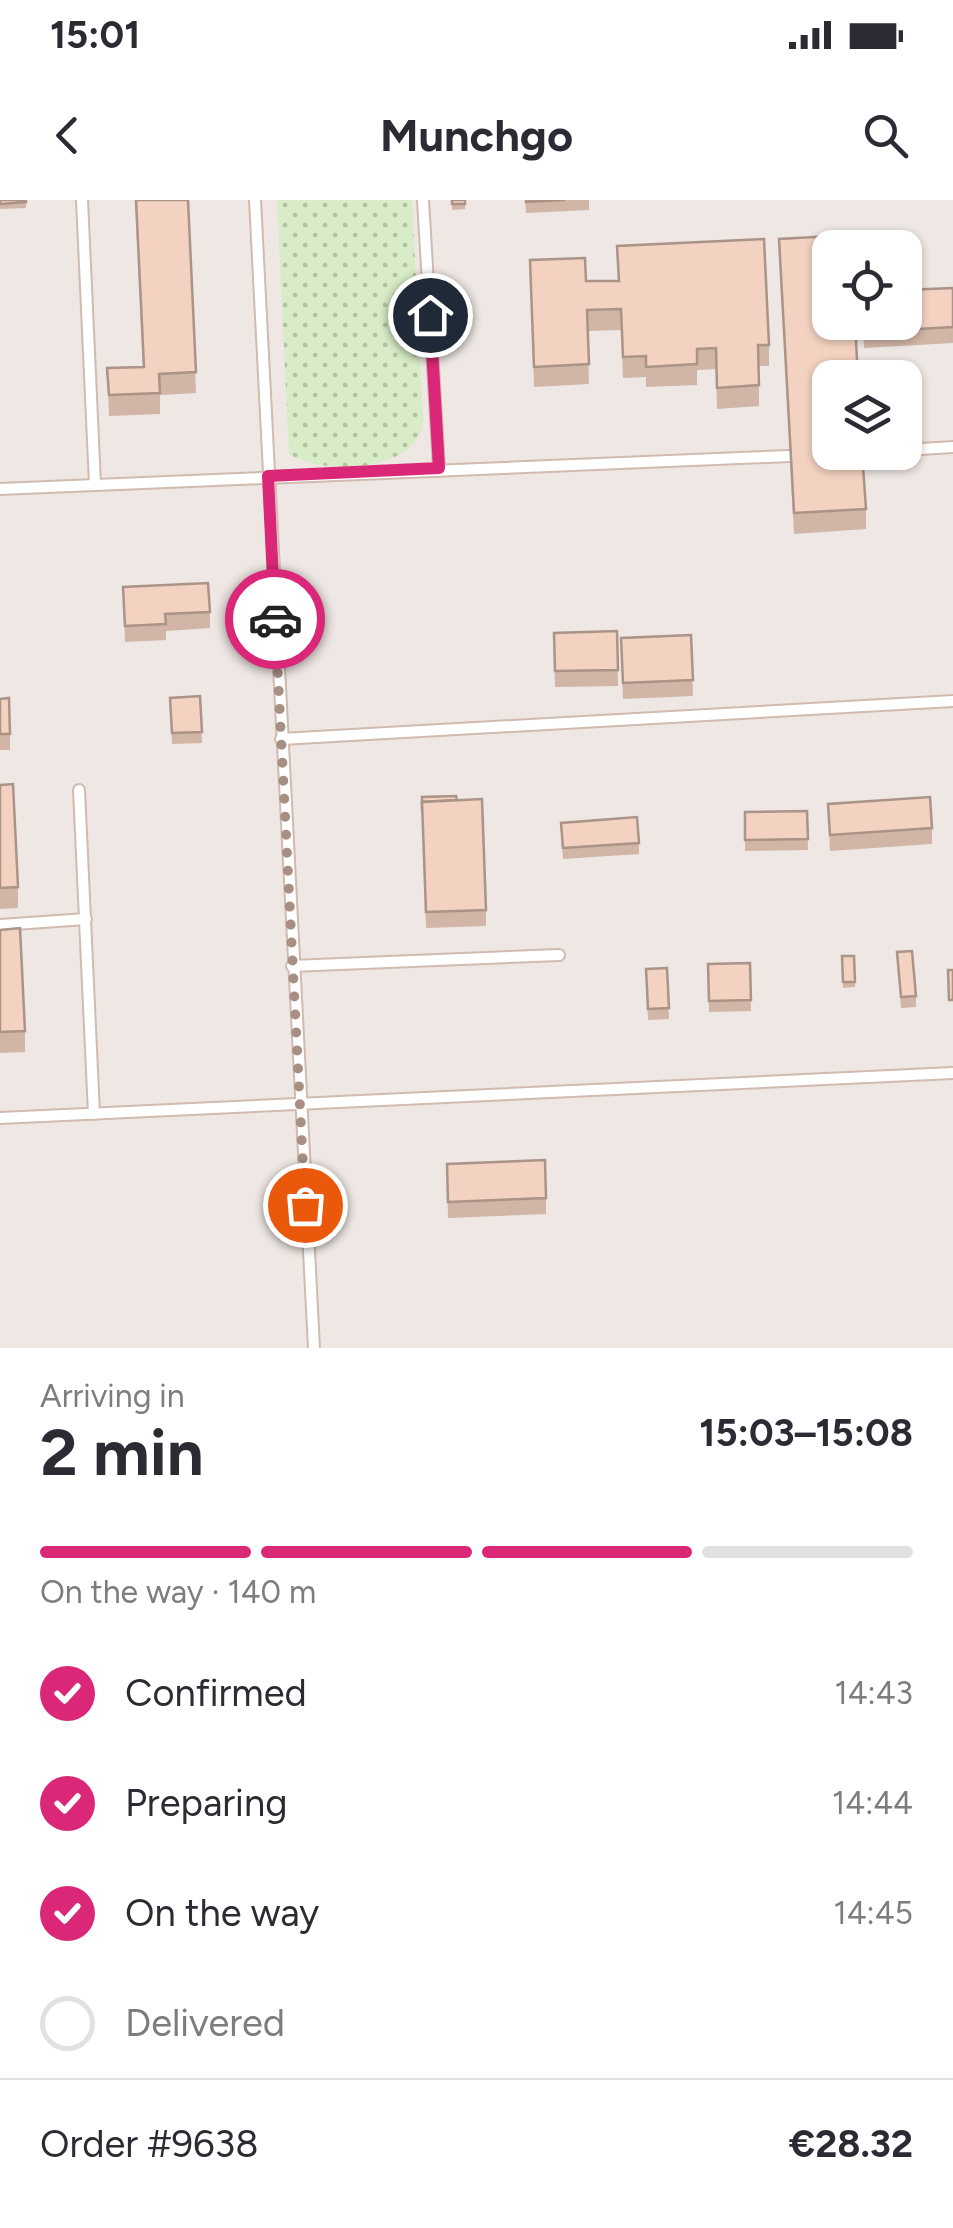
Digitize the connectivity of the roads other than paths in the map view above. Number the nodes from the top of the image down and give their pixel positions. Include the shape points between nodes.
1 (82, 200) edge
2 (255, 200) edge
3 (423, 200) edge
4 (953, 447) edge
5 (922, 449) edge
6 (790, 456) edge
7 (439, 468) junction
8 (268, 476) junction
9 (95, 484) junction
10 (0, 489) edge
11 (953, 701) edge
12 (281, 738) junction
13 (78, 790) dead end
14 (86, 919) junction
15 (0, 925) edge
16 (559, 955) dead end
17 (292, 966) junction
18 (953, 1072) edge
19 (298, 1104) junction
20 (94, 1114) junction
21 (0, 1118) edge
22 (314, 1348) edge

1 - 9 lane
2 - 8 lane
3 - 7 lane
4 - 5 lane
6 - 7 lane
7 - 8 lane
8 - 9 lane
8 - 12 lane
9 - 10 lane
11 - 12 lane
12 - 17 lane
13 - 14 lane
14 - 15 lane
14 - 20 lane
16 - 17 lane
17 - 19 lane
18 - 19 lane
19 - 20 lane
19 - 22 lane
20 - 21 lane

